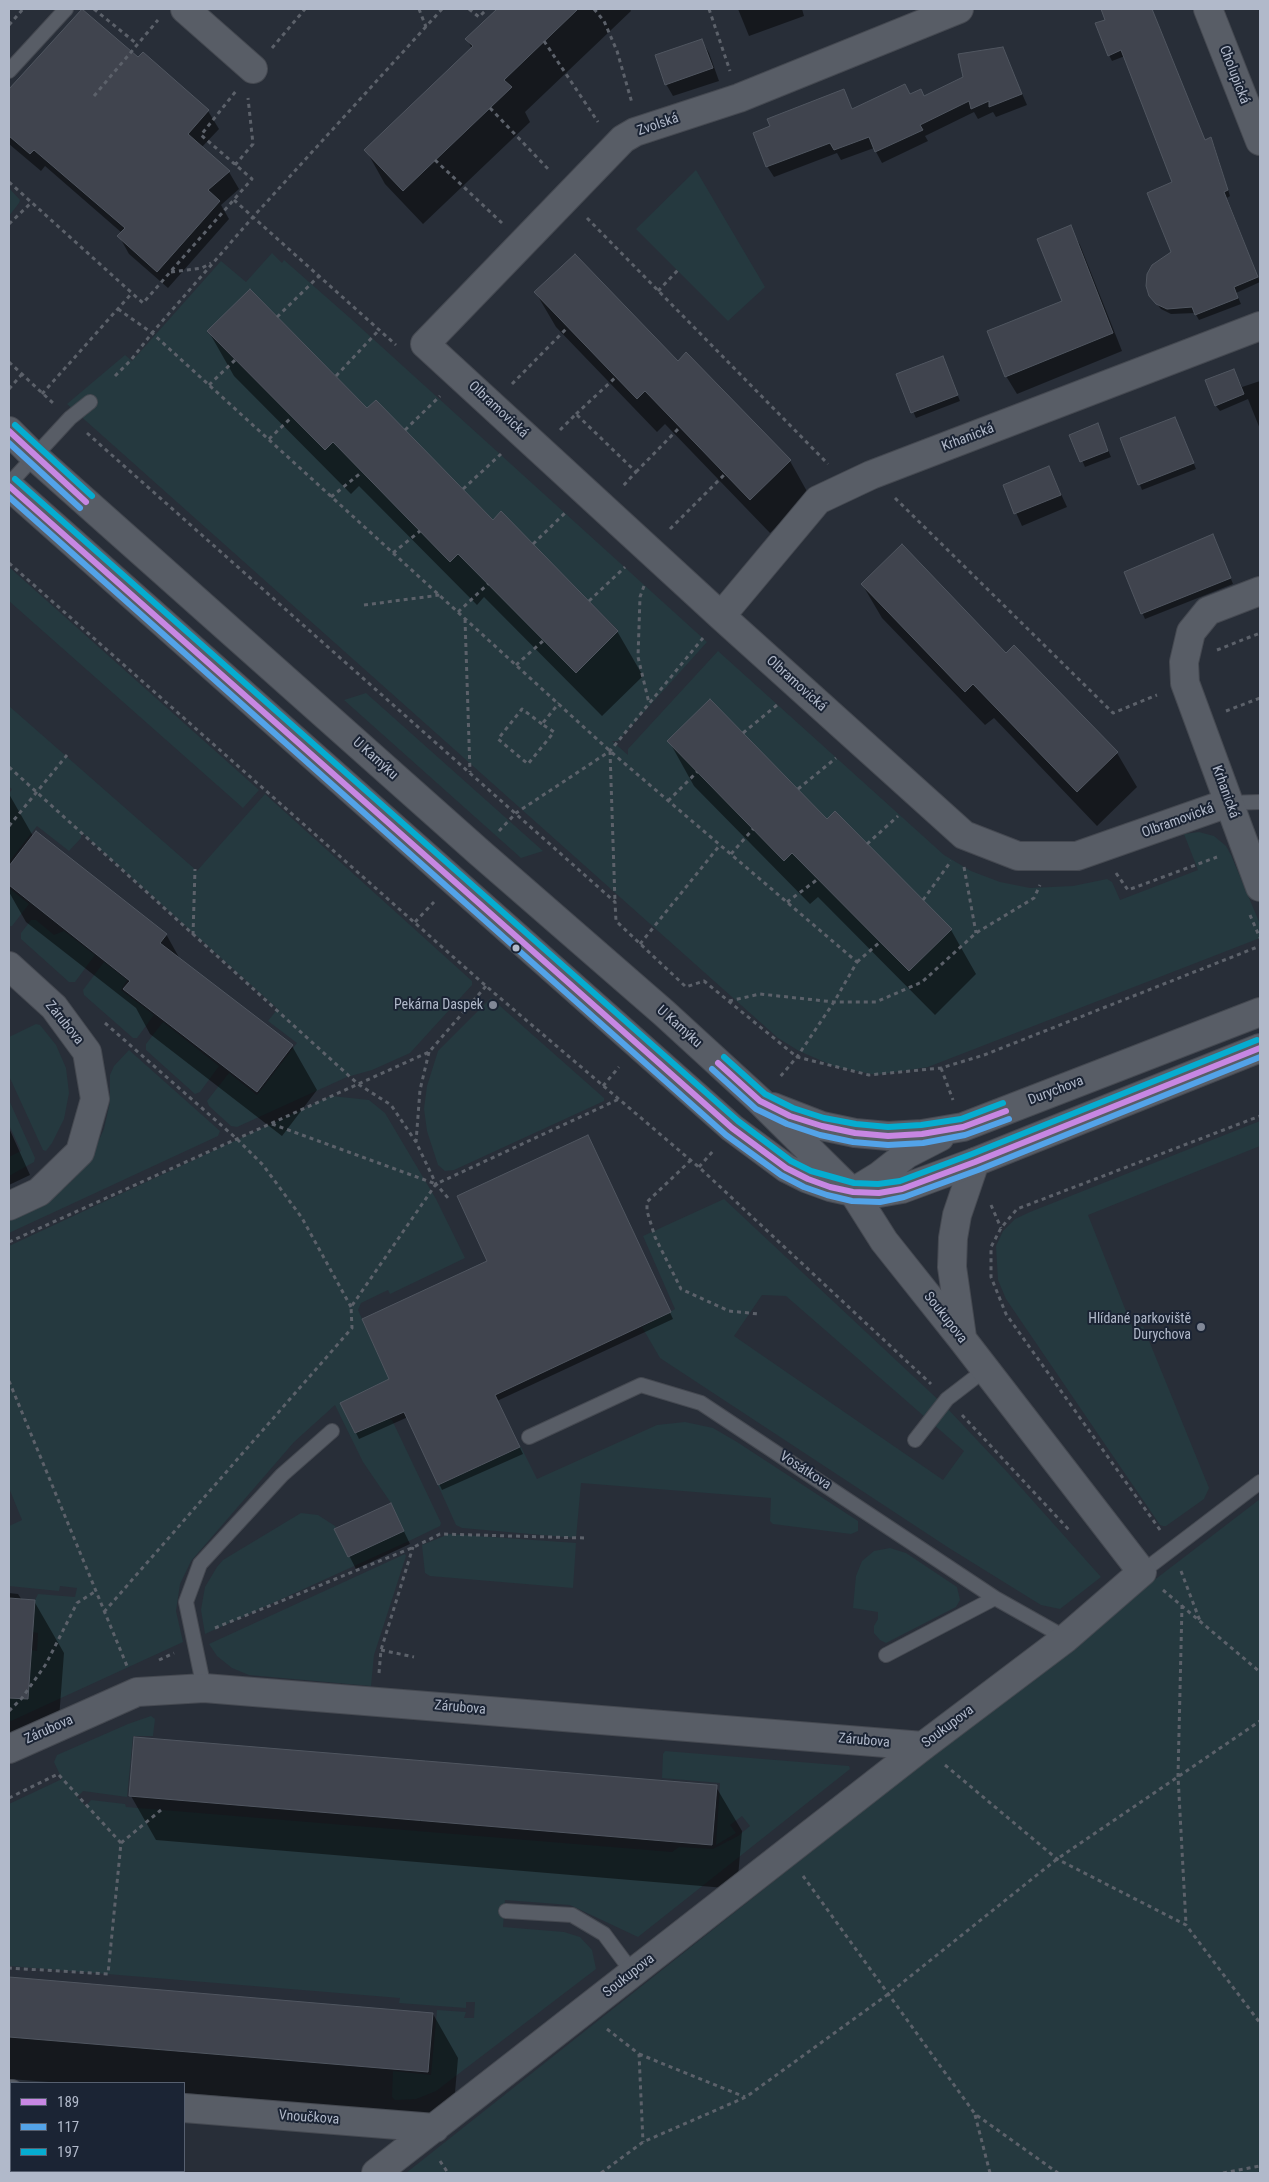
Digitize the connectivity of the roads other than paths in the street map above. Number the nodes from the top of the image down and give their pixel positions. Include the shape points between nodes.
1 (66, 9) edge
2 (959, 9) edge
3 (1208, 9) edge
4 (173, 12) edge
5 (9, 71) edge
6 (249, 74) road end
7 (1260, 142) edge
8 (1260, 326) edge
9 (425, 344) joint
10 (90, 402) dead end
11 (9, 431) edge
12 (34, 456) junction
13 (9, 485) edge
14 (1260, 591) edge
15 (721, 616) junction
16 (1260, 802) edge
17 (1228, 803) junction
18 (1260, 887) edge
19 (9, 966) edge
20 (1260, 1012) edge
21 (1260, 1048) edge
22 (760, 1101) junction
23 (958, 1116) junction
24 (975, 1162) junction
25 (853, 1192) junction
26 (9, 1206) edge
27 (962, 1339) junction
28 (986, 1369) junction
29 (332, 1431) dead end
30 (529, 1437) dead end
31 (915, 1440) dead end
32 (1260, 1482) edge
33 (1142, 1572) junction
34 (995, 1598) junction
35 (1066, 1638) junction
36 (886, 1655) dead end
37 (204, 1688) junction
38 (923, 1746) junction
39 (9, 1749) edge
40 (506, 1911) dead end
41 (633, 1973) junction
42 (185, 2108) edge
43 (435, 2128) junction
44 (376, 2173) edge

1 - 5 lane
2 - 9 street, Zvolská via 739,98 622,139 615,148 561,187 523,243
3 - 7 street, Cholupická
4 - 6 street
8 - 15 street, Krhanická via 872,475 818,500
9 - 15 street, Olbramovická
10 - 12 lane
11 - 12 street, U Kamýku
12 - 13 lane
12 - 22 street, U Kamýku
13 - 25 street via 732,1128 786,1168 830,1187
14 - 17 street, Krhanická via 1208,611 1191,632 1185,672
15 - 17 street, Olbramovická via 964,835 1018,856 1077,856
16 - 17 lane
17 - 18 street, Krhanická
19 - 26 street, Zárubova via 54,1007 87,1052 95,1099 80,1152 39,1192
20 - 23 street, Durychova
21 - 24 street
22 - 23 street, Durychova via 790,1116 822,1126 888,1136 922,1134
22 - 25 street, U Kamýku
23 - 25 street
24 - 25 street via 902,1189 879,1194
24 - 27 street via 953,1238 952,1267
25 - 27 street, Soukupova via 884,1241
27 - 28 street, Soukupova
28 - 31 lane via 947,1399
28 - 33 street, Soukupova
29 - 37 lane via 282,1475 200,1564 186,1602
30 - 34 lane, Vosátkova via 641,1385 701,1403
32 - 33 lane
33 - 35 street, Soukupova
34 - 35 lane, Vosátkova
34 - 36 lane
35 - 38 street, Soukupova
37 - 38 street, Zárubova
37 - 39 street, Zárubova via 137,1692
38 - 41 street, Soukupova
40 - 41 lane via 572,1915 604,1934
41 - 43 street, Soukupova
42 - 43 street, Vnoučkova
43 - 44 street, Soukupova

